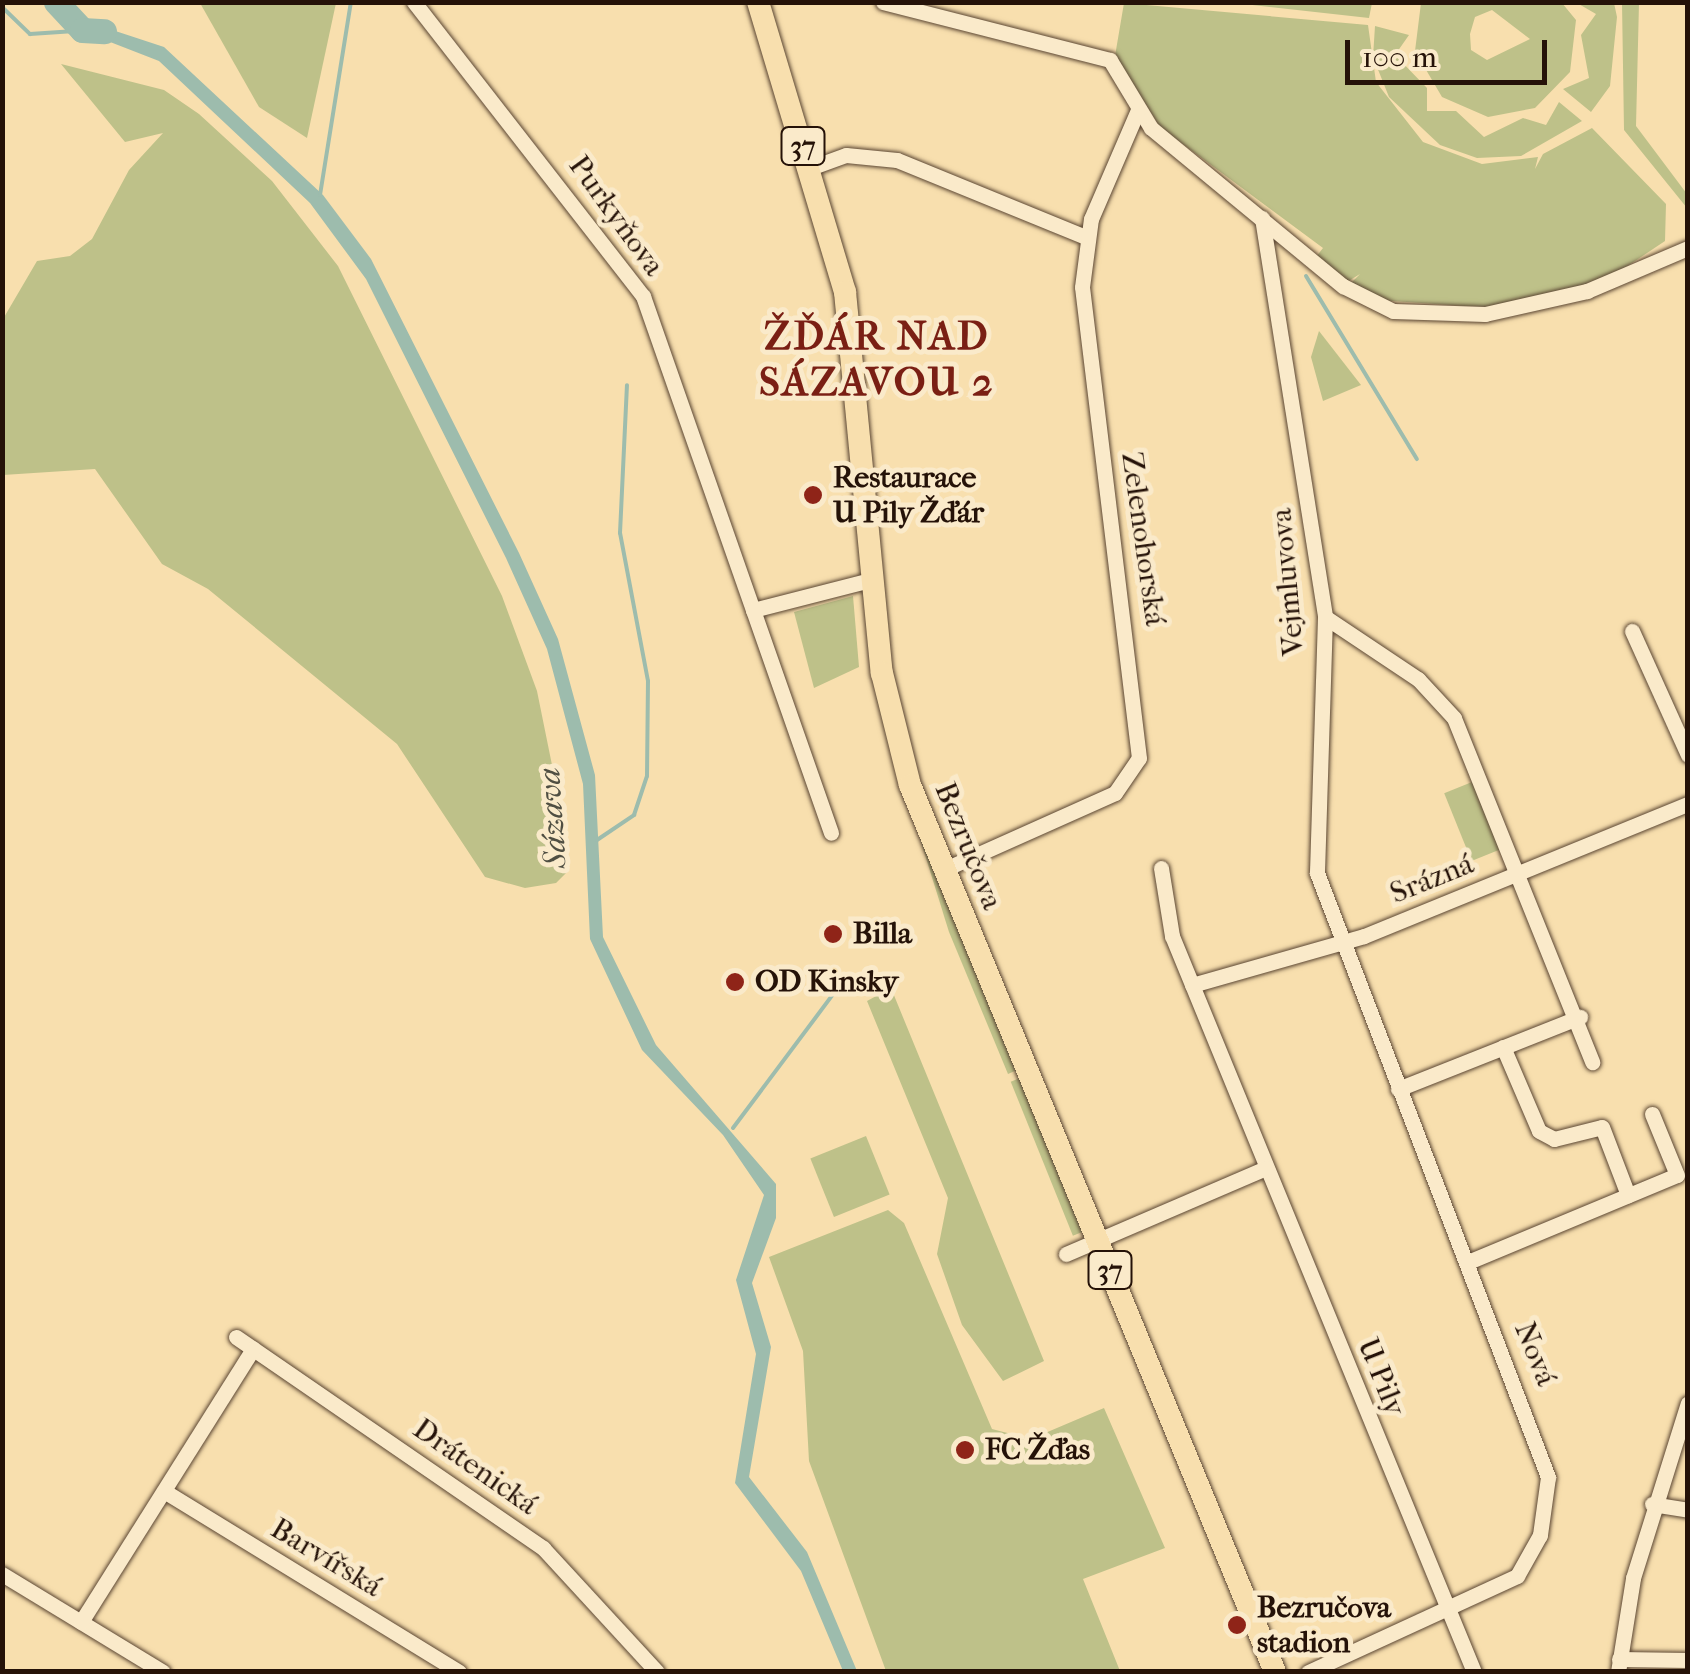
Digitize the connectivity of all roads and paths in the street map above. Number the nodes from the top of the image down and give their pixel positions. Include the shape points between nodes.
1 (414, 2) edge
2 (758, 2) edge
3 (888, 3) edge
4 (1138, 110) junction
5 (810, 168) junction
6 (1262, 218) junction
7 (1086, 237) junction
8 (1688, 248) edge
9 (874, 579) junction
10 (753, 610) junction
11 (1325, 617) junction
12 (1632, 632) dead end
13 (1688, 755) edge
14 (1688, 804) edge
15 (832, 833) dead end
16 (1160, 868) dead end
17 (945, 869) junction
18 (1521, 872) junction
19 (1338, 942) junction
20 (1192, 985) junction
21 (1580, 1017) junction
22 (1503, 1047) junction
23 (1592, 1062) dead end
24 (1398, 1089) junction
25 (1652, 1114) dead end
26 (1266, 1168) junction
27 (1628, 1195) junction
28 (1098, 1240) junction
29 (1066, 1254) dead end
30 (1468, 1262) junction
31 (236, 1337) dead end
32 (254, 1349) junction
33 (1686, 1409) edge
34 (164, 1491) junction
35 (1652, 1504) junction
36 (1688, 1510) edge
37 (2, 1574) edge
38 (1446, 1607) junction
39 (81, 1622) junction
40 (1688, 1660) edge
41 (1618, 1665) edge
42 (163, 1672) edge
43 (459, 1672) edge
44 (657, 1672) edge
45 (1275, 1672) edge
46 (1308, 1672) edge
47 (1474, 1672) edge

1 - 10 street, Purkyňova via 643,296
2 - 5 main road, Bezručova / 37
3 - 4 street via 1110,60
4 - 6 street
4 - 7 street, Zelenohorská
5 - 7 street via 846,156 897,160
5 - 9 main road, Bezručova / 37 via 850,320
6 - 8 street via 1357,295 1440,316 1587,291
6 - 11 street, Vejmluvova
7 - 17 street, Zelenohorská via 1082,301 1139,758 1115,793
9 - 10 street
9 - 17 main road, Bezručova / 37 via 890,711
10 - 15 street, Purkyňova
11 - 18 street via 1440,698
11 - 19 street, Vejmluvova via 1314,848
12 - 13 street
14 - 18 street, Srázná
16 - 20 street, U Pily
17 - 28 main road, Bezručova / 37
18 - 19 street, Srázná
18 - 21 street
19 - 20 street, Srázná
19 - 24 street, Nová
20 - 26 street, U Pily
21 - 22 street
21 - 23 street
22 - 24 street
22 - 27 street via 1539,1130 1554,1140 1602,1127
24 - 30 street, Nová
25 - 27 street via 1677,1175
26 - 28 street
26 - 38 street, U Pily
27 - 30 street
28 - 29 street
28 - 45 main road, Bezručova / 37
30 - 38 street, Nová via 1544,1448 1548,1497 1524,1569
31 - 32 street, Drátenická
32 - 34 street
32 - 44 street, Drátenická via 543,1548
33 - 35 street
34 - 39 street
34 - 43 street, Barvířská
35 - 36 street
35 - 41 street
37 - 39 street
38 - 46 street, Nová
38 - 47 street, U Pily
39 - 42 street
40 - 41 street

